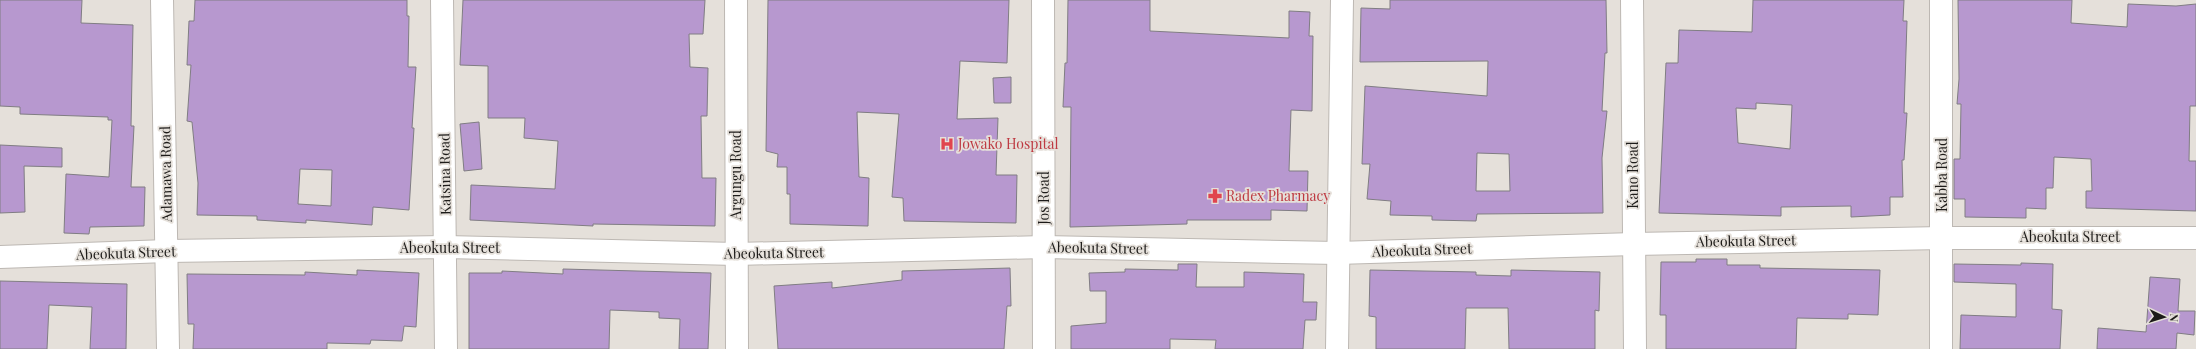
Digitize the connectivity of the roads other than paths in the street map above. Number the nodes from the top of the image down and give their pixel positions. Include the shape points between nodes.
1 (162, 0) edge
2 (442, 0) edge
3 (736, 0) edge
4 (1043, 0) edge
5 (1342, 0) edge
6 (1632, 0) edge
7 (1941, 0) edge
8 (1942, 238) junction
9 (2196, 238) edge
10 (1634, 244) junction
11 (446, 247) junction
12 (1044, 247) junction
13 (167, 251) junction
14 (1337, 253) junction
15 (736, 254) junction
16 (0, 257) edge
17 (168, 349) edge
18 (446, 349) edge
19 (737, 349) edge
20 (1044, 349) edge
21 (1337, 349) edge
22 (1635, 349) edge
23 (1941, 349) edge

1 - 13 street, Adamawa Road
2 - 11 street, Katsina Road
3 - 15 street, Argungu Road
4 - 12 street, Jos Road
5 - 14 street
6 - 10 street, Kano Road
7 - 8 street, Kabba Road
8 - 9 street, Abeokuta Street
8 - 10 street, Abeokuta Street
8 - 23 street, Kabba Road
10 - 14 street, Abeokuta Street
10 - 22 street, Kano Road
11 - 13 street, Abeokuta Street
11 - 15 street, Abeokuta Street
11 - 18 street, Katsina Road
12 - 14 street, Abeokuta Street
12 - 15 street, Abeokuta Street
12 - 20 street, Jos Road
13 - 16 street, Abeokuta Street
13 - 17 street, Adamawa Road
14 - 21 street
15 - 19 street, Argungu Road

